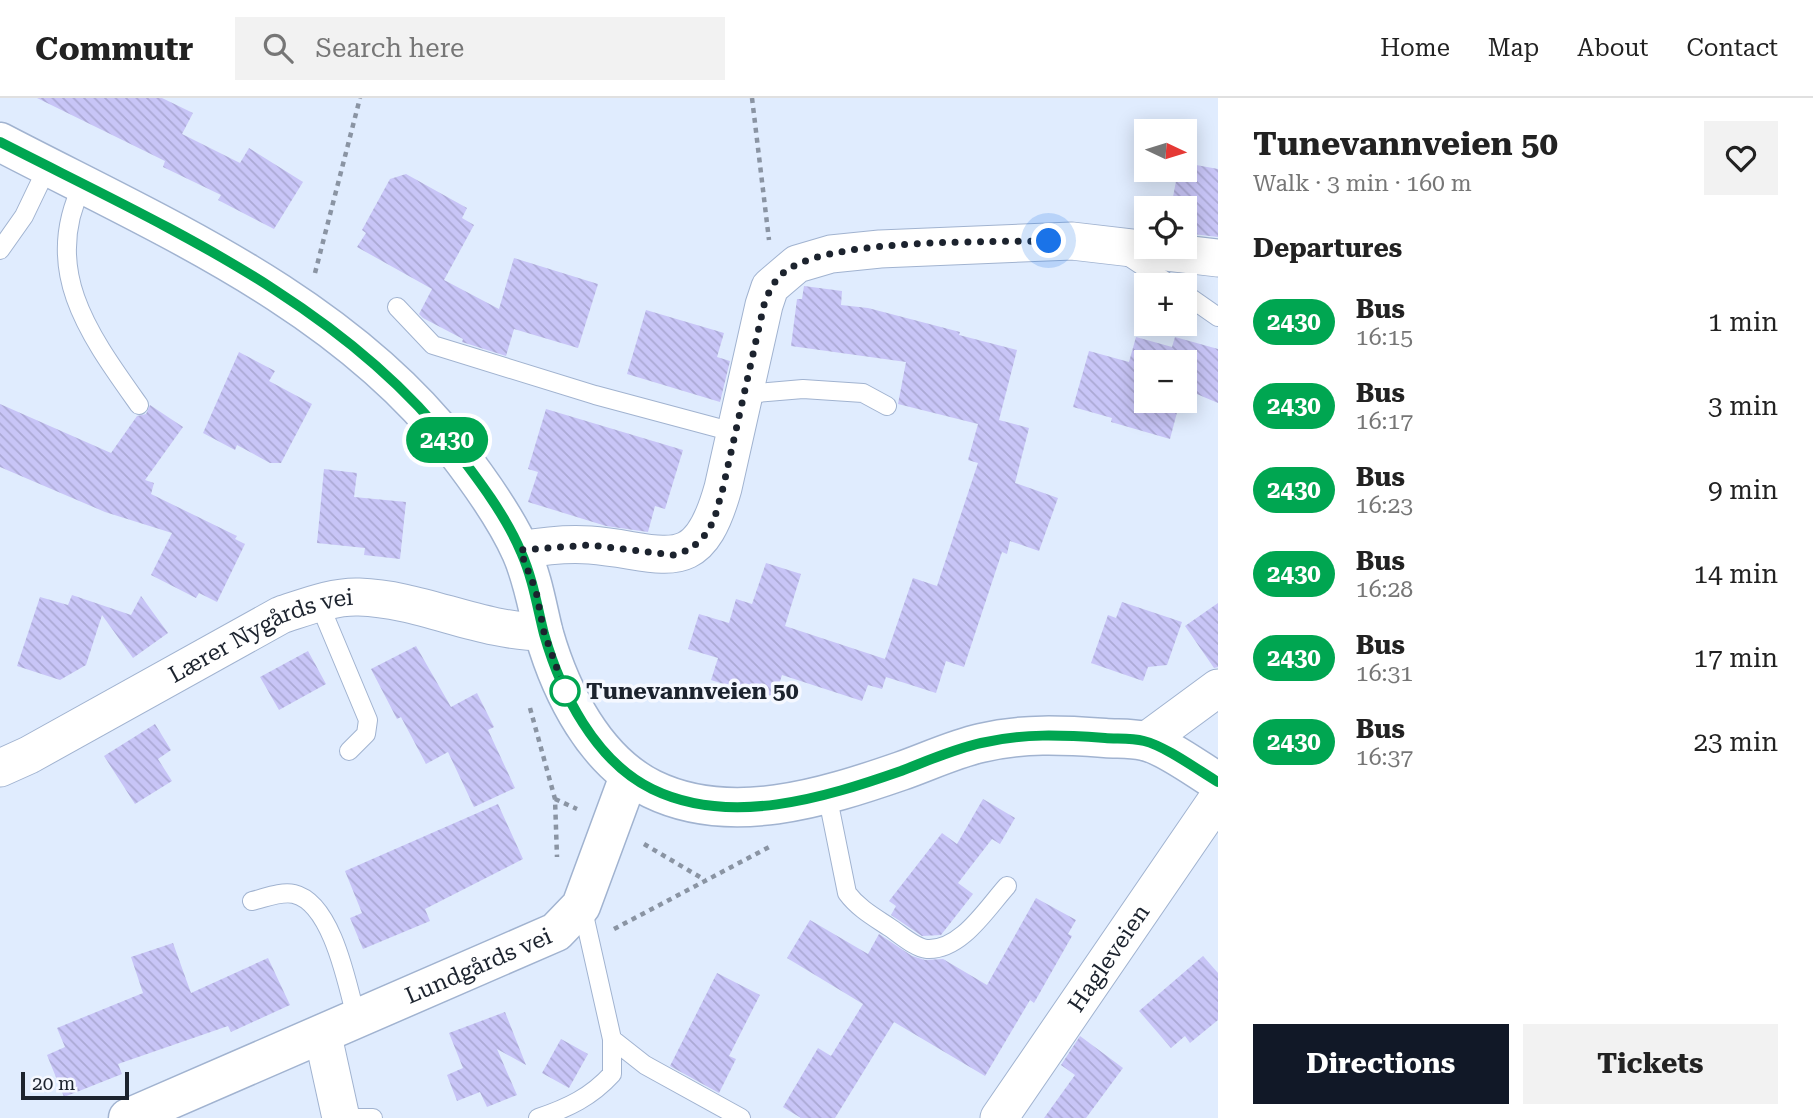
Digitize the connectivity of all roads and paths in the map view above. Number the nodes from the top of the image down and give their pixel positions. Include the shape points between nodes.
1 (360, 98) edge
2 (752, 98) edge
3 (0, 142) edge
4 (48, 166) junction
5 (83, 184) junction
6 (1108, 244) junction
7 (0, 250) edge
8 (1218, 258) edge
9 (1153, 273) edge
10 (782, 274) junction
11 (1197, 303) edge
12 (397, 307) dead end
13 (304, 310) junction
14 (1218, 317) edge
15 (745, 394) junction
16 (139, 405) dead end
17 (887, 406) dead end
18 (737, 433) junction
19 (520, 550) junction
20 (319, 603) junction
21 (544, 632) junction
22 (1218, 688) edge
23 (528, 705) dead end
24 (1146, 741) junction
25 (349, 751) dead end
26 (0, 768) edge
27 (629, 776) junction
28 (1218, 782) edge
29 (827, 794) junction
30 (1218, 798) edge
31 (778, 842) dead end
32 (556, 861) dead end
33 (1007, 886) dead end
34 (252, 901) dead end
35 (586, 923) junction
36 (340, 1028) junction
37 (612, 1039) junction
38 (128, 1118) edge
39 (341, 1118) edge
40 (348, 1118) edge
41 (373, 1118) edge
42 (538, 1118) edge
43 (741, 1118) edge
44 (999, 1118) edge

1 - 13 path
2 - 10 path via 771,256
3 - 4 street
4 - 5 street
4 - 7 lane via 24,216
5 - 13 street
5 - 16 lane via 66,231 68,279 99,349
6 - 8 street
6 - 9 lane
6 - 10 street via 995,242 880,248 831,254 797,264
10 - 15 street via 770,287 764,305
11 - 14 lane
12 - 18 lane via 433,345 595,396
13 - 19 street via 373,363 424,414 453,448
15 - 17 lane via 803,388 863,393
15 - 18 street
18 - 19 street via 714,520 691,549 674,555 590,545
19 - 21 street via 536,591
20 - 21 street, Lærer Nygårds vei via 356,597 392,600 514,632
20 - 25 lane via 369,720 366,734
20 - 26 street, Lærer Nygårds vei via 281,615
21 - 27 street via 560,683 593,737
22 - 24 street
23 - 32 path via 555,799
24 - 28 street
24 - 29 street via 1021,734 976,744
27 - 29 street via 684,803 713,807 781,803
27 - 35 street, Lundgårds vei
29 - 33 lane via 847,894 854,904 926,949 962,936
30 - 44 street, Hagleveien
31 - 35 path
34 - 36 lane via 296,895 324,920 336,947
35 - 36 street, Lundgårds vei
35 - 37 lane
36 - 38 street, Lundgårds vei
36 - 39 street
37 - 42 lane via 612,1074 595,1092
37 - 43 lane via 645,1065
40 - 41 lane

